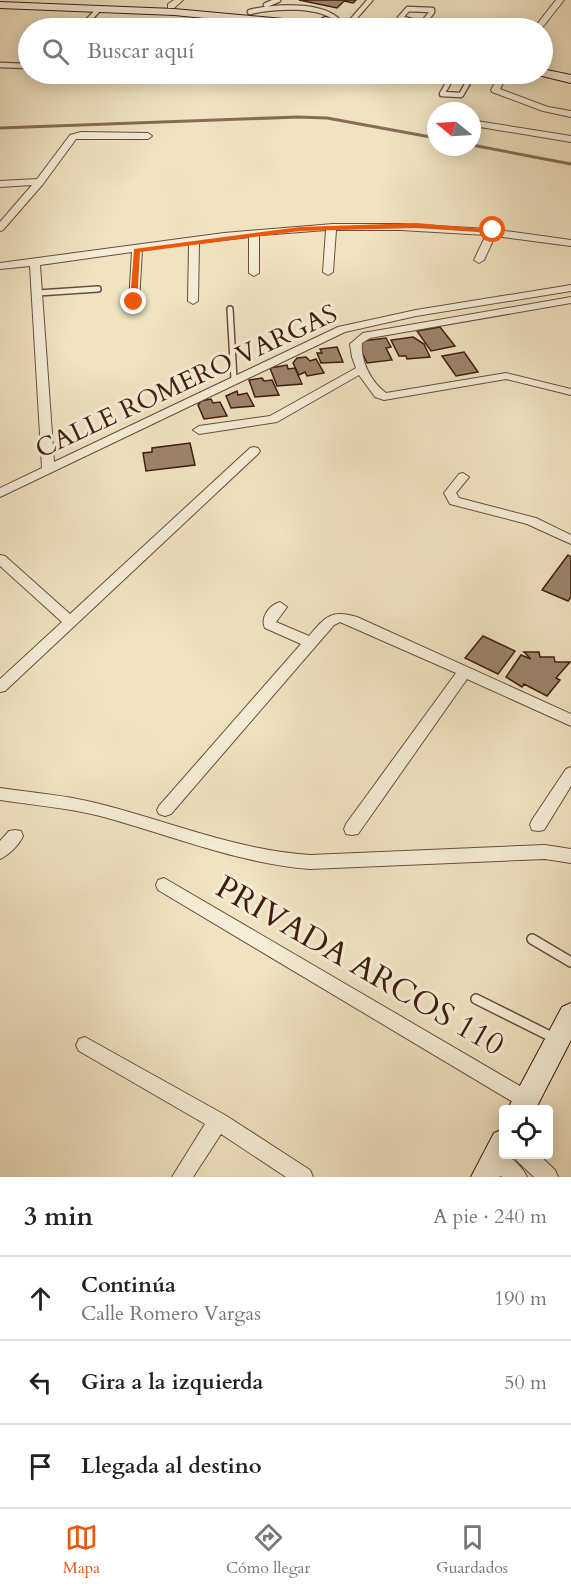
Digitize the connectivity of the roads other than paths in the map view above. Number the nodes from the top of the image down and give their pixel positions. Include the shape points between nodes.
1 (47, 0) edge
2 (278, 0) edge
3 (370, 0) edge
4 (559, 2) edge
5 (175, 3) edge
6 (0, 5) edge
7 (571, 5) edge
8 (99, 9) junction
9 (256, 10) junction
10 (90, 18) edge
11 (197, 18) edge
12 (296, 18) edge
13 (347, 18) edge
14 (400, 18) edge
15 (426, 18) edge
16 (546, 18) edge
17 (0, 65) edge
18 (18, 66) edge
19 (553, 66) edge
20 (571, 70) edge
21 (553, 74) edge
22 (571, 78) edge
23 (448, 84) edge
24 (468, 84) edge
25 (498, 84) edge
26 (571, 114) edge
27 (540, 121) junction
28 (481, 124) edge
29 (148, 136) dead end
30 (571, 139) edge
31 (40, 182) junction
32 (0, 184) edge
33 (0, 228) edge
34 (331, 228) junction
35 (493, 230) junction
36 (254, 233) junction
37 (194, 242) junction
38 (571, 243) edge
39 (137, 250) junction
40 (479, 260) dead end
41 (35, 263) junction
42 (0, 266) edge
43 (328, 272) dead end
44 (254, 273) dead end
45 (571, 288) edge
46 (98, 289) dead end
47 (38, 293) junction
48 (571, 300) edge
49 (193, 301) dead end
50 (134, 302) dead end
51 (230, 309) dead end
52 (362, 369) junction
53 (234, 380) junction
54 (571, 392) edge
55 (199, 430) dead end
56 (254, 451) dead end
57 (48, 469) junction
58 (463, 477) dead end
59 (0, 494) edge
60 (571, 540) edge
61 (0, 559) edge
62 (280, 607) dead end
63 (71, 622) junction
64 (311, 643) junction
65 (465, 672) junction
66 (0, 687) edge
67 (571, 720) edge
68 (571, 774) edge
69 (0, 794) edge
70 (165, 810) dead end
71 (538, 825) dead end
72 (352, 829) dead end
73 (15, 836) dead end
74 (0, 852) edge
75 (571, 856) edge
76 (164, 885) dead end
77 (532, 939) dead end
78 (571, 962) edge
79 (476, 999) dead end
80 (571, 1015) edge
81 (558, 1040) junction
82 (85, 1045) dead end
83 (523, 1104) edge
84 (218, 1121) junction
85 (495, 1159) edge
86 (528, 1159) edge
87 (182, 1177) edge
88 (303, 1177) edge
89 (516, 1177) edge
90 (548, 1177) edge

1 - 5 main road
2 - 9 lane
3 - 13 lane
4 - 7 street
4 - 16 street
5 - 9 main road
6 - 8 main road
8 - 10 lane
8 - 11 main road
9 - 12 main road
14 - 15 lane via 410,7 432,10
17 - 18 lane
19 - 20 main road
21 - 22 main road
23 - 24 lane via 442,94 455,97
25 - 27 street via 495,90
26 - 27 street
27 - 28 street
27 - 30 street
29 - 31 street via 73,137
31 - 32 street
31 - 33 street
34 - 35 street via 416,226
34 - 36 street
34 - 43 street
35 - 38 street
35 - 40 street
36 - 37 street
36 - 44 street
37 - 39 street
37 - 49 street
39 - 41 street
39 - 50 street
41 - 42 street
41 - 47 street
45 - 53 street, CALLE ROMERO VARGAS via 349,327
46 - 47 lane
47 - 57 street
48 - 52 street via 367,335 355,348
51 - 53 lane
52 - 54 street via 376,393 384,397 506,376
52 - 55 street via 273,419
53 - 57 street, CALLE ROMERO VARGAS
56 - 63 street
57 - 59 street, CALLE ROMERO VARGAS
58 - 60 street via 450,493 454,501 531,520
61 - 63 street
62 - 64 street via 269,620 270,625
63 - 66 street
64 - 65 street via 329,622 339,617
64 - 70 street
65 - 67 street
65 - 72 street
68 - 71 street
69 - 75 street via 89,807 227,850 276,861 545,852
73 - 74 street
76 - 83 street, PRIVADA ARCOS 110
77 - 78 lane
79 - 81 lane
80 - 81 main road
81 - 83 main road
82 - 84 street
84 - 87 street
84 - 88 street
85 - 89 street
86 - 90 street

